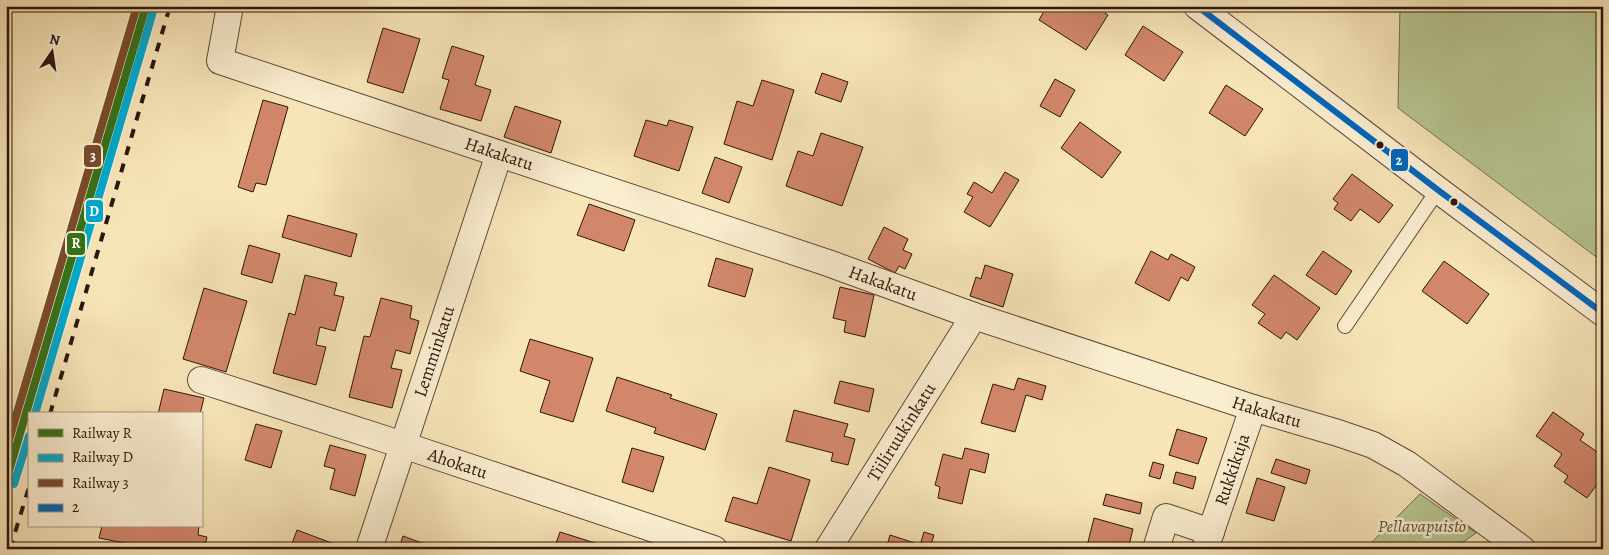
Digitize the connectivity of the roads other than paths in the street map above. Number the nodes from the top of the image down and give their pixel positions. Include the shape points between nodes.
1 (230, 6) edge
2 (1197, 6) edge
3 (499, 154) junction
4 (1438, 190) junction
5 (1603, 313) edge
6 (974, 316) junction
7 (1345, 326) dead end
8 (201, 380) dead end
9 (1254, 408) junction
10 (403, 445) junction
11 (1208, 540) edge
12 (369, 549) edge
13 (714, 549) edge
14 (828, 549) edge
15 (1156, 549) edge
16 (1522, 549) edge

1 - 3 street, Hakakatu via 220,61
2 - 4 street
3 - 6 street, Hakakatu via 828,263
3 - 10 street, Lemminkatu
4 - 5 street
4 - 7 lane
6 - 9 street, Hakakatu
6 - 14 street, Tiiliruukinkatu
8 - 10 street, Ahokatu
9 - 11 street, Rukkikuja
9 - 16 street, Hakakatu via 1373,445 1407,464
10 - 12 street, Lemminkatu
10 - 13 street, Ahokatu
11 - 15 street, Rukkikuja via 1166,517

